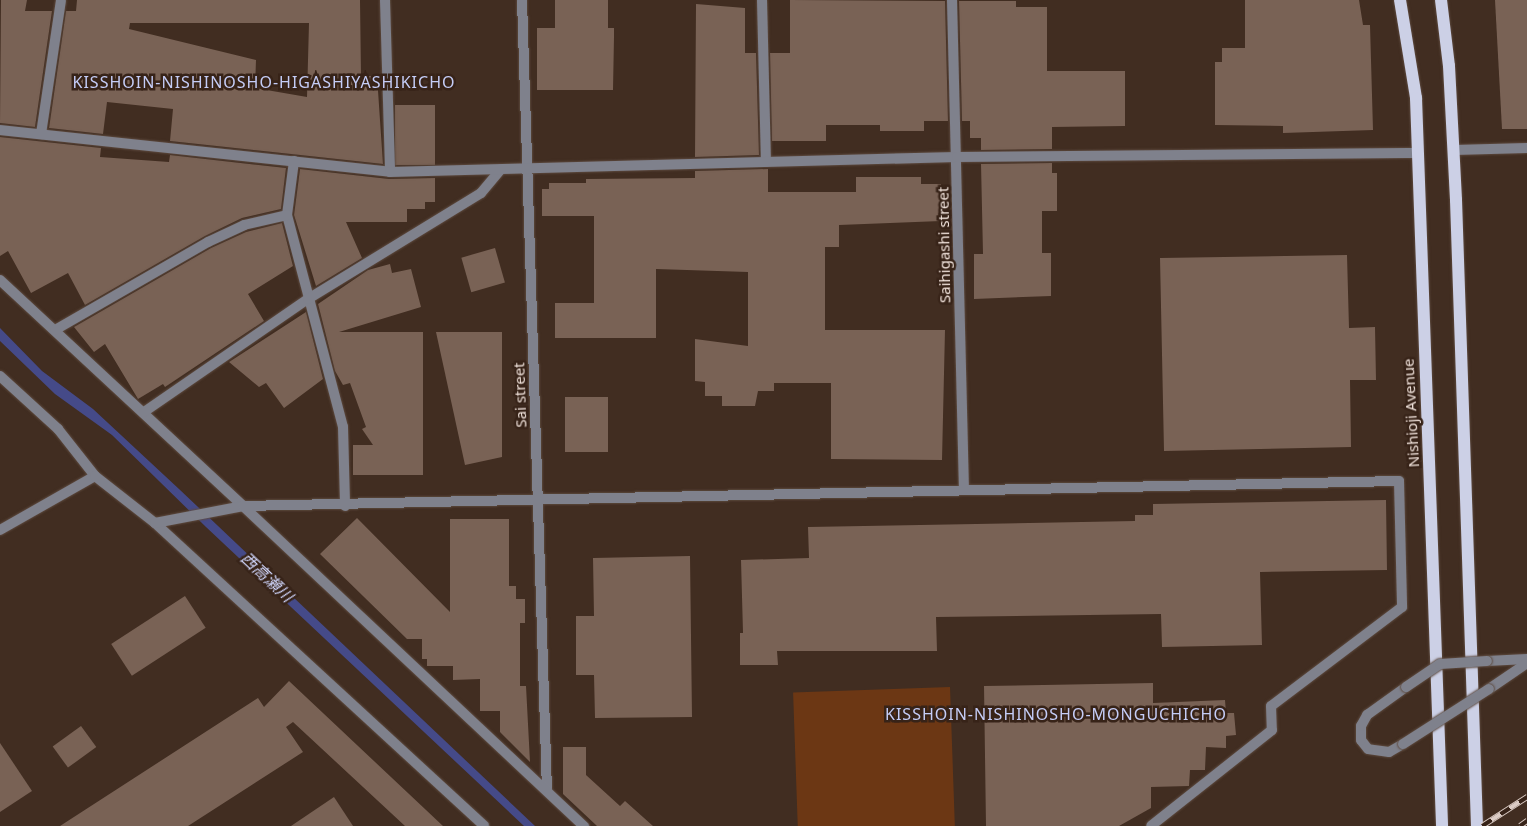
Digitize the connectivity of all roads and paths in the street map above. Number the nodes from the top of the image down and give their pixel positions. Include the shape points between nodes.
1 (61, 0) edge
2 (385, 0) edge
3 (522, 0) edge
4 (762, 0) edge
5 (952, 0) edge
6 (1400, 0) edge
7 (1441, 0) edge
8 (0, 130) edge
9 (41, 134) junction
10 (1527, 148) edge
11 (1454, 150) junction
12 (1418, 153) junction
13 (956, 157) junction
14 (294, 162) junction
15 (766, 162) junction
16 (528, 168) junction
17 (501, 169) junction
18 (390, 172) junction
19 (287, 215) junction
20 (0, 280) edge
21 (308, 299) junction
22 (55, 330) junction
23 (0, 376) edge
24 (144, 412) junction
25 (95, 476) junction
26 (964, 490) junction
27 (538, 499) junction
28 (242, 506) junction
29 (345, 506) junction
30 (155, 523) junction
31 (0, 530) edge
32 (1527, 659) edge
33 (1527, 663) edge
34 (547, 789) junction
35 (484, 826) edge
36 (584, 826) edge
37 (1151, 826) edge
38 (1442, 826) edge
39 (1477, 826) edge

1 - 9 street
2 - 18 street
3 - 16 street, Sai street
4 - 15 street
5 - 13 street, Saihigashi street
6 - 12 main road, Nishioji Avenue via 1410,47
7 - 11 main road
8 - 9 street
9 - 14 street
10 - 11 street
11 - 39 main road
12 - 13 street
12 - 38 main road, Nishioji Avenue
13 - 15 street
13 - 26 street, Saihigashi street
14 - 18 street
14 - 19 street
15 - 16 street
16 - 17 street
16 - 27 street, Sai street
17 - 18 street
17 - 21 street via 481,193
19 - 21 street
19 - 22 street via 244,225 208,242
20 - 22 street
21 - 24 street
21 - 29 street via 343,427
22 - 24 street
23 - 25 street via 58,429
24 - 28 street
25 - 30 street
25 - 31 street
26 - 27 street
26 - 37 street via 1399,481 1402,607 1271,706 1272,730
27 - 29 street
27 - 34 street, Sai street
28 - 29 street
28 - 30 street
28 - 34 street
30 - 35 street
32 - 33 street, bridge via 1440,664 1367,715 1361,726 1361,740 1368,749 1388,752
34 - 36 street

